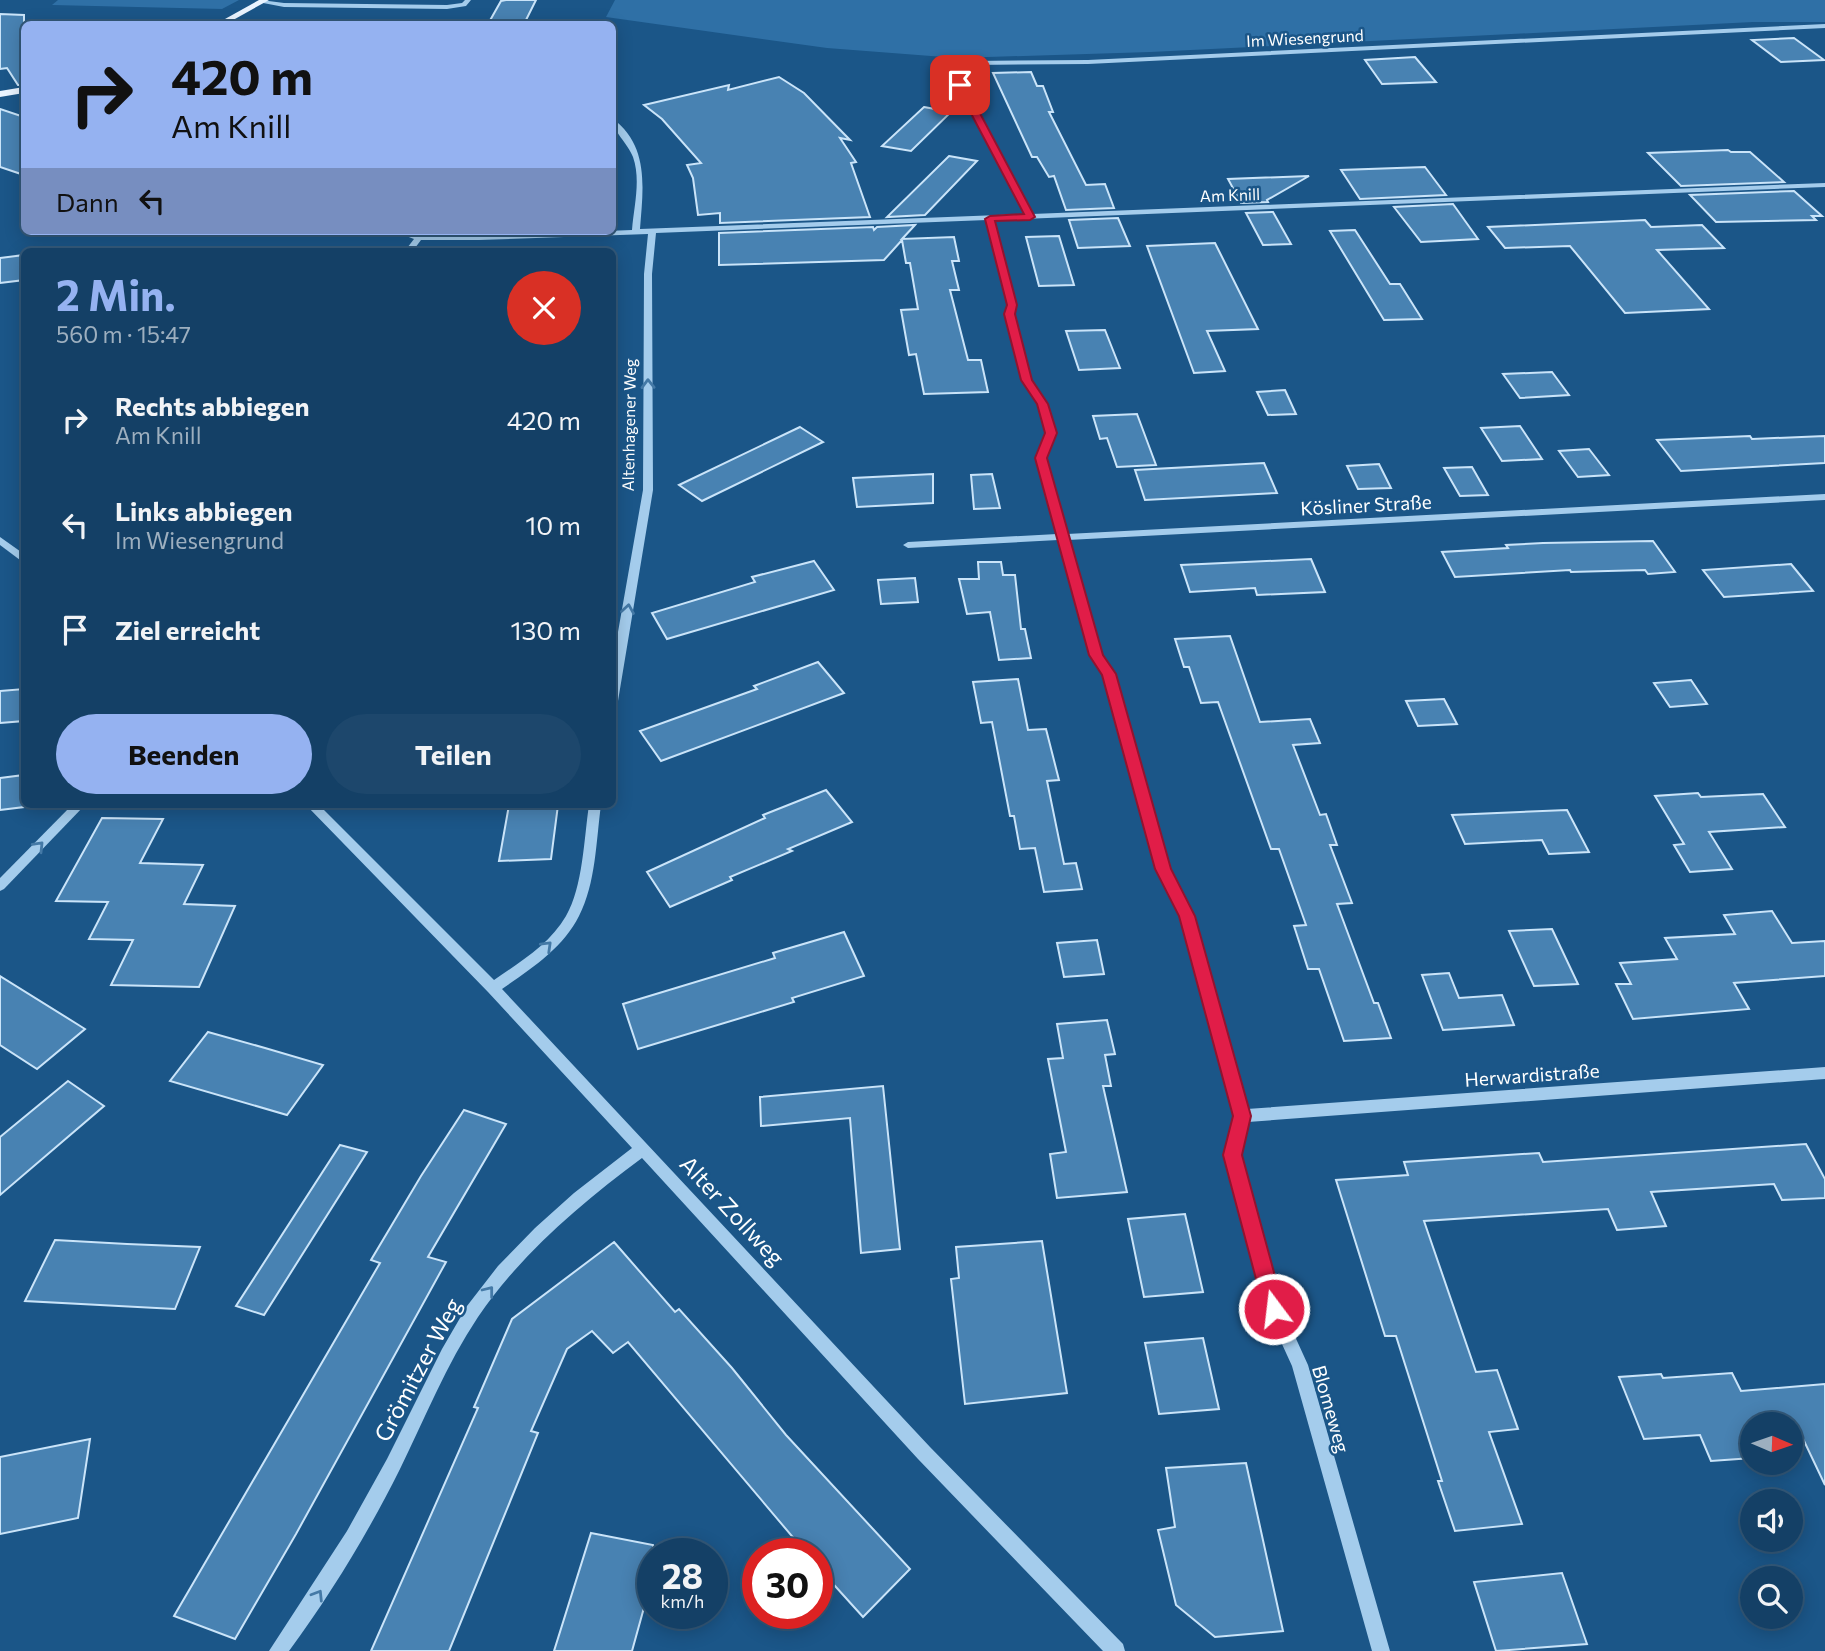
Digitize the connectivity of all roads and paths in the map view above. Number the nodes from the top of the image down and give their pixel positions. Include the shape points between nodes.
1 (468, 0) edge
2 (263, 1) edge
3 (226, 21) edge
4 (1810, 26) junction
5 (1825, 26) edge
6 (1825, 37) edge
7 (21, 90) edge
8 (0, 94) edge
9 (616, 125) edge
10 (1825, 185) edge
11 (1030, 217) junction
12 (990, 219) junction
13 (636, 231) junction
14 (652, 231) junction
15 (616, 232) edge
16 (410, 235) edge
17 (512, 235) edge
18 (419, 238) junction
19 (411, 248) edge
20 (1825, 497) edge
21 (1063, 539) junction
22 (0, 540) edge
23 (908, 545) dead end
24 (21, 556) edge
25 (616, 678) edge
26 (76, 808) edge
27 (315, 808) edge
28 (594, 808) edge
29 (0, 886) edge
30 (493, 988) junction
31 (1825, 1073) edge
32 (1242, 1116) junction
33 (643, 1149) junction
34 (278, 1651) edge
35 (1116, 1651) edge
36 (1381, 1651) edge

1 - 2 street via 447,7
2 - 3 main road
4 - 5 street, Im Wiesengrund
4 - 6 street
4 - 11 street, Im Wiesengrund via 957,66 953,70 967,99
7 - 8 main road
9 - 13 street via 634,148 640,168
10 - 11 street, Am Knill
11 - 12 street, Am Knill
12 - 14 street, Am Knill
12 - 21 street, Blomeweg via 1027,380 1042,404 1051,433 1041,458
13 - 14 street, Am Knill
13 - 15 street, Am Knill
25 -> 14 street, Altenhagener Weg via 648,490
16 - 18 street, Am Knill
17 - 18 street, Am Knill
18 - 19 street
20 - 21 street, Kösliner Straße
21 - 23 street, Kösliner Straße
21 - 32 street, Blomeweg via 1096,655 1109,674 1163,869 1187,916
22 - 24 street
29 -> 26 street
27 - 30 street, Alter Zollweg
30 -> 28 street via 541,953 559,935 578,903
30 - 33 street, Alter Zollweg
31 - 32 street, Herwardistraße
32 - 36 street, Blomeweg via 1232,1155 1274,1309 1300,1365
34 -> 33 street, Grömitzer Weg via 348,1548 454,1344 485,1294 561,1212
33 - 35 street, Alter Zollweg via 924,1453

